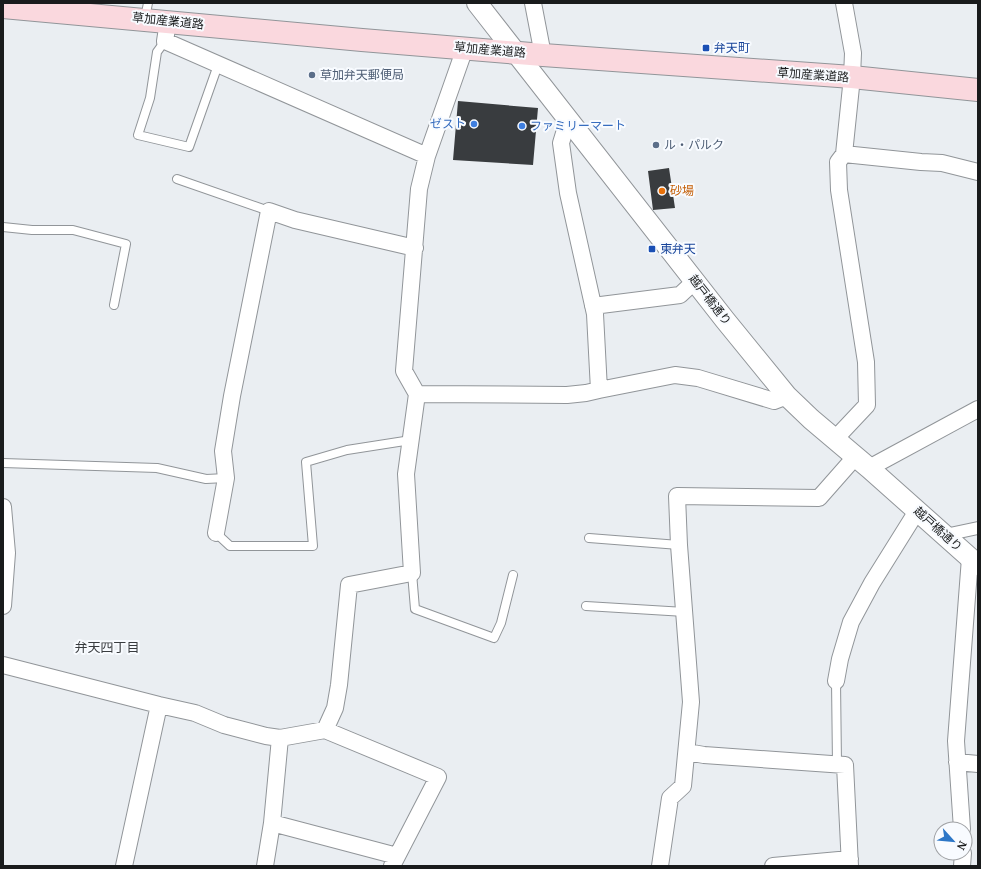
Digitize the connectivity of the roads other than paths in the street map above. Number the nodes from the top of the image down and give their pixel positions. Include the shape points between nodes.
1 (477, 3) edge
2 (533, 3) edge
3 (844, 3) edge
4 (3, 7) edge
5 (147, 11) edge
6 (166, 31) junction
7 (465, 48) junction
8 (516, 52) junction
9 (543, 55) junction
10 (218, 64) junction
11 (852, 77) junction
12 (978, 90) edge
13 (568, 120) junction
14 (844, 154) junction
15 (427, 156) junction
16 (978, 172) edge
17 (177, 179) dead end
18 (269, 211) junction
19 (3, 227) edge
20 (415, 248) junction
21 (695, 281) junction
22 (114, 305) dead end
23 (593, 306) junction
24 (599, 390) junction
25 (417, 394) junction
26 (788, 396) junction
27 (978, 409) edge
28 (835, 439) junction
29 (411, 440) junction
30 (863, 462) junction
31 (3, 464) edge
32 (226, 478) junction
33 (3, 507) edge
34 (917, 511) junction
35 (978, 528) edge
36 (216, 533) joint
37 (945, 535) junction
38 (589, 538) dead end
39 (679, 545) junction
40 (975, 560) edge
41 (412, 573) junction
42 (513, 575) dead end
43 (3, 606) edge
44 (586, 606) dead end
45 (685, 612) junction
46 (3, 665) edge
47 (836, 681) joint
48 (159, 706) junction
49 (325, 730) junction
50 (280, 738) junction
51 (687, 752) junction
52 (957, 762) junction
53 (837, 764) junction
54 (978, 764) edge
55 (961, 821) edge
56 (272, 823) junction
57 (395, 861) edge
58 (850, 862) edge
59 (124, 866) edge
60 (265, 866) edge
61 (660, 866) edge
62 (773, 866) edge

1 - 8 street, 越戸橋通り
2 - 9 street
3 - 11 street via 853,53
4 - 5 main road, 草加産業道路
5 - 6 main road, 草加産業道路
6 - 7 main road, 草加産業道路
6 - 10 street
6 - 10 lane via 157,52 150,98 138,135 189,147
7 - 8 main road, 草加産業道路
7 - 15 street
8 - 9 main road, 草加産業道路
8 - 13 street, 越戸橋通り
9 - 11 main road, 草加産業道路
10 - 15 street
11 - 12 main road, 草加産業道路
11 - 14 street
13 - 21 street, 越戸橋通り
13 - 23 street via 561,143 567,186
14 - 16 street via 942,163
14 - 28 street via 838,162 839,190 866,362 867,405
15 - 20 street via 419,189
17 - 18 lane
18 - 20 street via 296,220
18 - 32 street via 224,443
19 - 22 lane via 73,230 126,244
20 - 25 street via 404,371
21 - 23 street via 680,295
21 - 26 street, 越戸橋通り
23 - 24 street
24 - 25 street via 567,396
24 - 26 street via 675,375 698,378 774,401
25 - 29 street
26 - 28 street, 越戸橋通り
27 - 30 street
28 - 30 street, 越戸橋通り
29 - 36 lane via 347,450 306,462 314,546 230,546
29 - 41 street via 406,474
30 - 34 street, 越戸橋通り
30 - 39 street via 818,498 677,496
31 - 32 lane via 157,468 206,479
32 - 36 street
33 - 43 street via 7,553
34 - 37 street, 越戸橋通り
34 - 47 street via 851,622
35 - 37 street
37 - 40 street, 越戸橋通り
38 - 39 lane
39 - 45 street
40 - 52 street via 956,741
41 - 42 lane via 415,609 494,638 501,623
41 - 49 street via 349,585 339,685 335,708
44 - 45 lane
45 - 51 street via 691,702
46 - 48 street
47 - 53 lane
48 - 50 street via 195,713 224,725
48 - 59 street
49 - 50 street
49 - 57 street via 438,777
50 - 56 street
51 - 53 street
51 - 61 street via 684,786 670,798
52 - 54 street
52 - 55 street
53 - 58 street via 845,765
56 - 57 street
56 - 60 street
58 - 62 street

